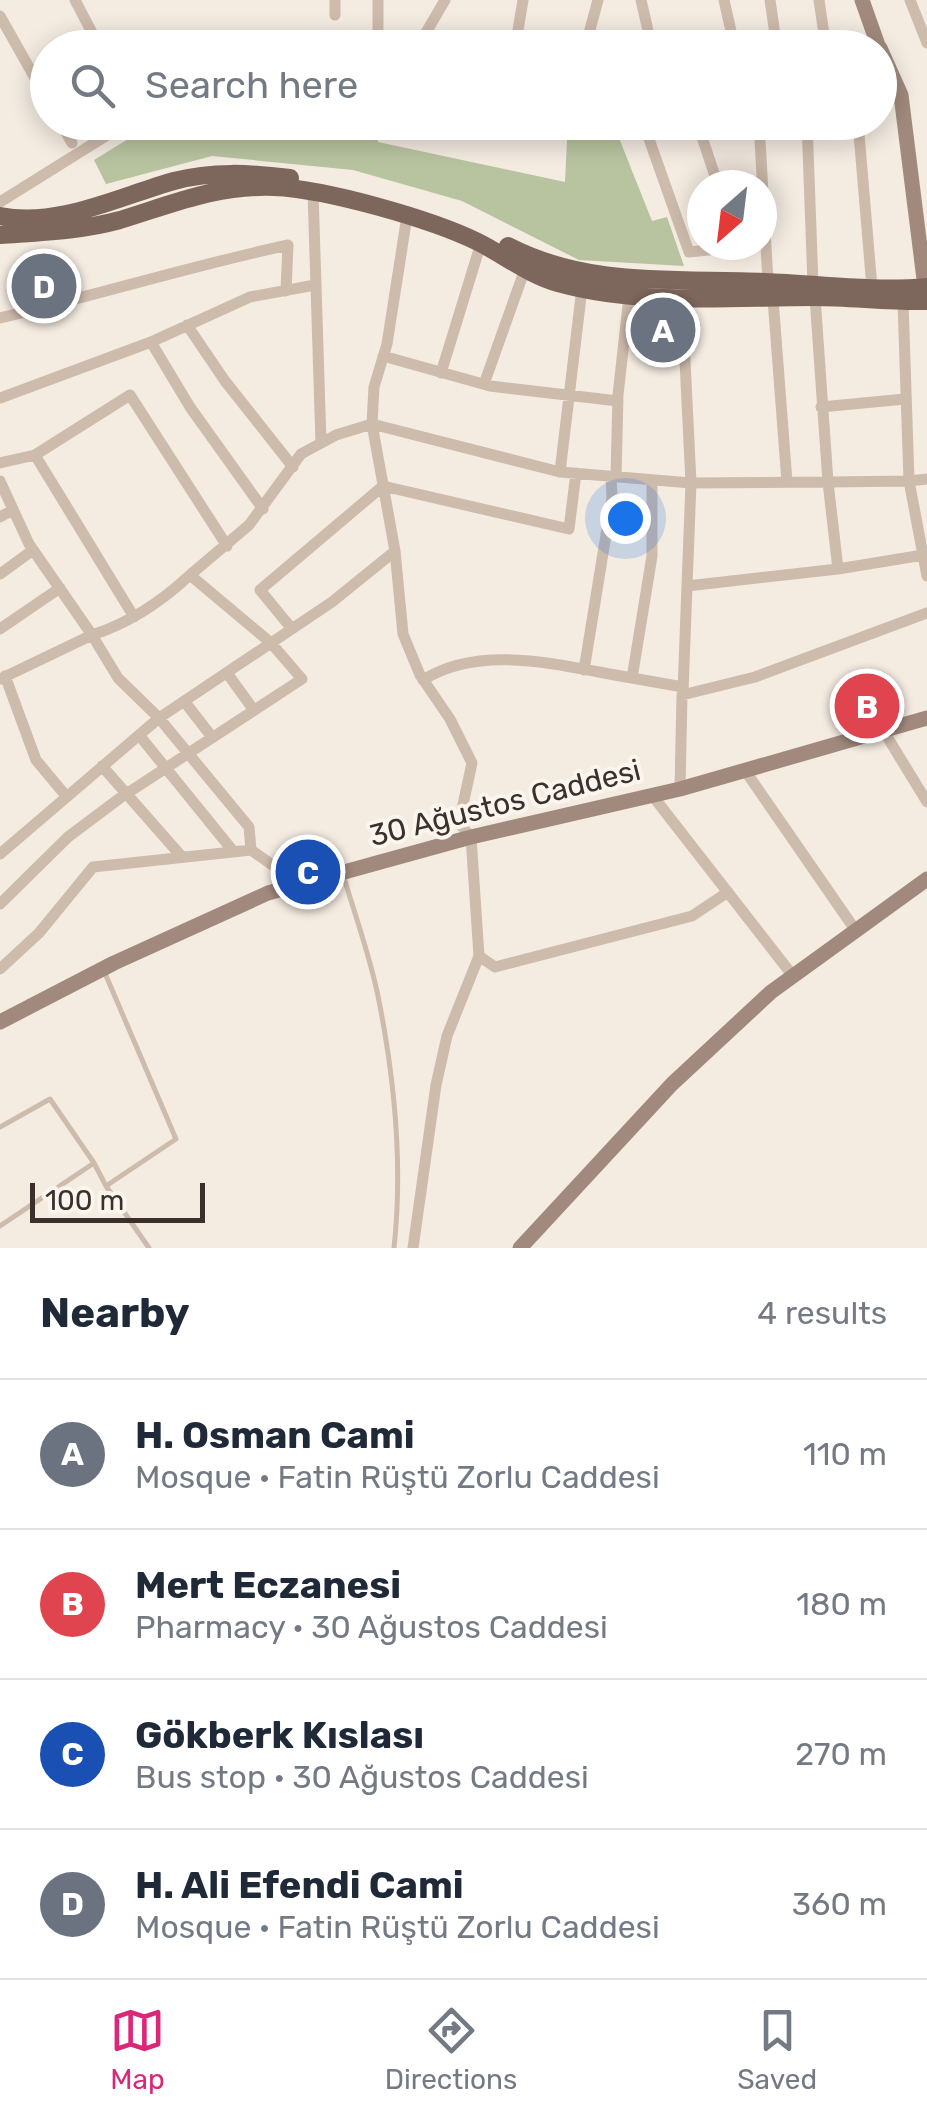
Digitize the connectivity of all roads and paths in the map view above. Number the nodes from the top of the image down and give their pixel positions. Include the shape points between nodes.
1 (75, 0) edge
2 (335, 0) edge
3 (378, 0) edge
4 (446, 0) edge
5 (522, 0) edge
6 (598, 0) edge
7 (641, 0) edge
8 (724, 0) edge
9 (770, 0) edge
10 (819, 0) edge
11 (862, 0) edge
12 (910, 0) edge
13 (335, 15) dead end
14 (0, 16) edge
15 (91, 30) edge
16 (378, 30) edge
17 (428, 30) edge
18 (518, 30) edge
19 (590, 30) edge
20 (648, 30) edge
21 (731, 30) edge
22 (774, 30) edge
23 (823, 30) edge
24 (873, 30) edge
25 (927, 42) edge
26 (30, 69) edge
27 (897, 84) edge
28 (70, 140) edge
29 (104, 140) edge
30 (649, 140) edge
31 (704, 140) edge
32 (759, 140) edge
33 (808, 140) edge
34 (860, 140) edge
35 (72, 144) dead end
36 (919, 166) edge
37 (713, 170) edge
38 (760, 170) edge
39 (313, 192) junction
40 (3, 216) edge
41 (407, 216) junction
42 (0, 235) edge
43 (481, 243) junction
44 (687, 246) edge
45 (765, 260) edge
46 (525, 269) junction
47 (315, 285) junction
48 (582, 288) junction
49 (872, 288) junction
50 (286, 290) junction
51 (771, 290) junction
52 (814, 291) junction
53 (926, 292) edge
54 (629, 296) junction
55 (682, 300) junction
56 (903, 302) junction
57 (0, 318) edge
58 (187, 325) junction
59 (151, 342) junction
60 (383, 356) junction
61 (441, 372) junction
62 (484, 384) junction
63 (571, 396) junction
64 (0, 398) edge
65 (906, 399) junction
66 (618, 401) junction
67 (821, 407) junction
68 (372, 424) junction
69 (321, 443) junction
70 (35, 454) junction
71 (0, 464) edge
72 (293, 466) junction
73 (560, 472) junction
74 (576, 474) junction
75 (614, 476) junction
76 (652, 480) junction
77 (927, 480) edge
78 (0, 481) edge
79 (910, 481) junction
80 (691, 482) junction
81 (786, 482) junction
82 (828, 482) junction
83 (383, 486) junction
84 (263, 509) junction
85 (13, 510) junction
86 (0, 517) edge
87 (227, 546) junction
88 (33, 550) junction
89 (394, 550) junction
90 (923, 556) junction
91 (838, 568) junction
92 (0, 574) edge
93 (190, 575) junction
94 (927, 576) edge
95 (687, 586) junction
96 (60, 588) junction
97 (927, 613) edge
98 (134, 617) junction
99 (0, 629) edge
100 (292, 629) junction
101 (92, 634) junction
102 (271, 643) junction
103 (584, 670) junction
104 (227, 672) junction
105 (2, 678) edge
106 (632, 678) junction
107 (423, 680) junction
108 (683, 691) junction
109 (184, 702) junction
110 (254, 710) junction
111 (160, 718) junction
112 (927, 718) edge
113 (882, 730) junction
114 (139, 735) junction
115 (212, 737) junction
116 (189, 752) junction
117 (102, 766) junction
118 (165, 768) junction
119 (744, 769) junction
120 (680, 788) junction
121 (126, 794) junction
122 (652, 795) junction
123 (66, 796) junction
124 (927, 802) edge
125 (471, 837) junction
126 (3, 846) edge
127 (252, 850) junction
128 (233, 851) junction
129 (182, 857) junction
130 (342, 871) junction
131 (927, 879) edge
132 (298, 883) junction
133 (728, 892) junction
134 (0, 904) edge
135 (856, 930) junction
136 (479, 956) junction
137 (0, 969) edge
138 (103, 969) junction
139 (793, 976) junction
140 (0, 1022) edge
141 (0, 1128) edge
142 (94, 1163) junction
143 (106, 1186) junction
144 (0, 1226) edge
145 (149, 1248) edge
146 (394, 1248) edge
147 (413, 1248) edge
148 (520, 1248) edge

1 - 15 street
2 - 13 street
3 - 16 street
4 - 17 street
5 - 18 street
6 - 19 street
7 - 20 street
8 - 21 street
9 - 22 street
10 - 23 street
11 - 24 main road
12 - 25 street
14 - 26 street
27 - 36 main road
28 - 35 street
29 - 40 street
30 - 44 street
31 - 37 street
32 - 38 street
33 - 52 street
34 - 49 street
36 - 53 main road
39 - 41 main road
39 - 42 main road via 272,187 194,194 70,232
39 - 47 street
40 - 51 main road via 59,214 176,180 242,172 320,181 450,216 534,260 589,275
41 - 43 main road
41 - 60 street
43 - 46 main road
43 - 61 street
45 - 51 street
46 - 48 main road
46 - 62 street
47 - 50 street
47 - 69 street
48 - 54 main road
48 - 63 street
49 - 52 main road
49 - 53 main road
50 - 57 street via 288,245
50 - 58 street via 250,297
51 - 52 main road
51 - 55 main road
51 - 81 street
52 - 56 main road
52 - 67 street
53 - 56 main road
54 - 55 main road
54 - 66 street
55 - 80 street
56 - 65 street
58 - 59 street
58 - 72 street
59 - 64 street
59 - 84 street
60 - 61 street
60 - 68 street
61 - 62 street
62 - 63 street
63 - 66 street
63 - 73 street
65 - 67 street
65 - 79 street
66 - 75 street
67 - 82 street
68 - 69 street
68 - 73 street
68 - 83 street
69 - 72 street
70 - 71 street
70 - 87 street via 130,395
70 - 98 street
72 - 84 street
73 - 74 street
74 - 75 street
74 - 83 street via 569,529
75 - 76 street
75 - 103 street
76 - 80 street
76 - 106 street via 652,556
77 - 79 street
78 - 85 street
79 - 82 street
79 - 90 street
80 - 81 street
80 - 95 street
81 - 82 street
82 - 91 street
83 - 89 street
83 - 100 street via 260,590
84 - 87 street
85 - 86 street
85 - 88 street
87 - 93 street
88 - 92 street
88 - 96 street
89 - 100 street
89 - 107 street via 403,634
90 - 91 street
90 - 94 street
91 - 95 street
93 - 98 street
93 - 102 street
95 - 108 street
96 - 99 street
96 - 101 street
97 - 108 street via 756,677
98 - 101 street
100 - 102 street
101 - 105 street
101 - 111 street via 118,678
102 - 104 street
102 - 110 street via 302,679
103 - 106 street
103 - 107 street via 491,659 446,665
104 - 109 street
104 - 110 street
105 - 123 street via 36,760
106 - 108 street
107 - 125 street via 472,763 459,823
108 - 120 street
109 - 111 street
109 - 115 street
110 - 115 street
111 - 114 street
111 - 116 street
112 - 113 main road, 30 Ağustos Caddesi
113 - 119 main road, 30 Ağustos Caddesi
113 - 124 street
114 - 117 street
114 - 118 street
115 - 116 street
116 - 118 street
116 - 127 street via 249,827
117 - 121 street
117 - 123 street
118 - 121 street
118 - 128 street
119 - 120 main road, 30 Ağustos Caddesi
119 - 135 street
120 - 122 main road, 30 Ağustos Caddesi
121 - 129 street
121 - 134 street via 68,837
122 - 125 main road, 30 Ağustos Caddesi
122 - 133 street
123 - 126 street
125 - 130 main road, 30 Ağustos Caddesi
125 - 136 street
127 - 128 street
127 - 132 street
128 - 129 street
129 - 137 street via 92,867
130 - 132 main road, 30 Ağustos Caddesi
130 - 146 lane via 379,998 396,1112 400,1198
131 - 135 main road
132 - 138 main road, 30 Ağustos Caddesi
133 - 136 street via 692,916 496,968
133 - 139 street
135 - 139 main road
136 - 147 street via 436,1085
138 - 140 main road, 30 Ağustos Caddesi
138 - 143 lane via 176,1139
139 - 148 main road via 672,1084
141 - 142 lane via 50,1099
142 - 143 lane
142 - 144 lane
143 - 145 lane

